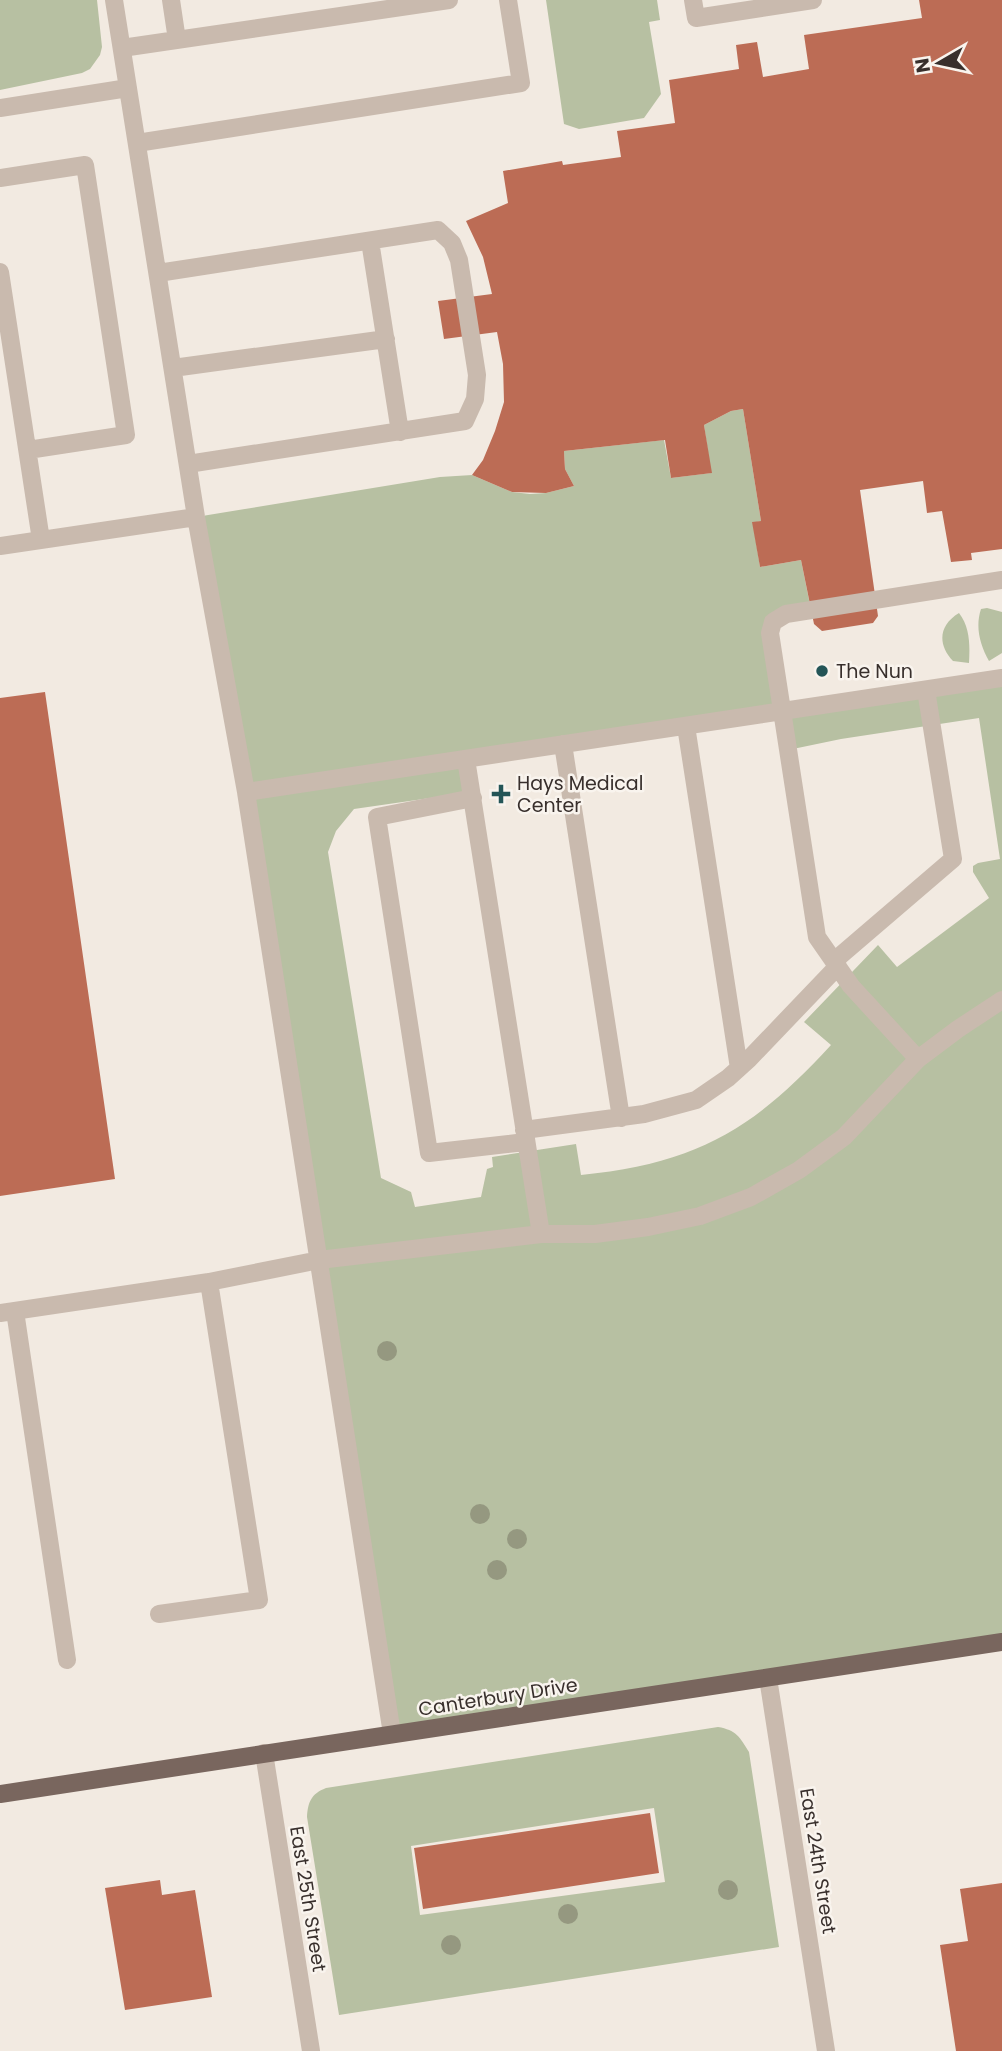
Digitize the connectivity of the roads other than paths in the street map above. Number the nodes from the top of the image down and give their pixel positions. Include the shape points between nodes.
1 (114, 0) edge
2 (171, 0) edge
3 (449, 0) edge
4 (508, 0) edge
5 (693, 0) edge
6 (813, 0) edge
7 (177, 40) junction
8 (122, 48) junction
9 (128, 88) junction
10 (0, 108) edge
11 (137, 143) junction
12 (0, 178) edge
13 (370, 241) junction
14 (0, 272) edge
15 (158, 273) junction
16 (386, 339) junction
17 (173, 368) junction
18 (400, 432) junction
19 (28, 450) junction
20 (188, 464) junction
21 (196, 517) junction
22 (41, 540) junction
23 (0, 546) edge
24 (1002, 580) edge
25 (1002, 678) edge
26 (926, 690) junction
27 (782, 711) junction
28 (686, 726) junction
29 (563, 744) junction
30 (467, 759) junction
31 (246, 792) junction
32 (473, 798) junction
33 (836, 963) junction
34 (1002, 1000) edge
35 (918, 1059) junction
36 (739, 1068) junction
37 (621, 1118) junction
38 (525, 1136) junction
39 (541, 1234) junction
40 (319, 1260) junction
41 (209, 1282) junction
42 (8, 1312) edge
43 (159, 1614) dead end
44 (1002, 1642) edge
45 (67, 1660) dead end
46 (768, 1678) junction
47 (392, 1734) junction
48 (264, 1754) junction
49 (0, 1794) edge
50 (311, 2051) edge
51 (826, 2051) edge

1 - 8 street
2 - 7 street
3 - 7 street
4 - 11 street via 521,83
5 - 6 street via 696,18
7 - 8 street
8 - 9 street
9 - 10 street
9 - 11 street
11 - 15 street
12 - 19 street via 85,165 126,435
13 - 15 street
13 - 16 street
13 - 18 street via 438,230 446,235 459,260 467,310 478,388 465,421
14 - 19 street
15 - 17 street
16 - 17 street
16 - 18 street
17 - 20 street
18 - 20 street
19 - 22 street
20 - 21 street
21 - 22 street
21 - 31 street
22 - 23 street
24 - 27 street via 781,616 770,633
25 - 26 street
26 - 27 street
26 - 33 street via 953,859
27 - 28 street
27 - 33 street via 817,937
28 - 29 street
28 - 36 street
29 - 30 street
29 - 37 street
30 - 31 street
30 - 32 street
31 - 40 street
32 - 38 street
32 - 38 street via 377,817 429,1153
33 - 35 street via 851,986
33 - 36 street
34 - 35 street
35 - 39 street via 844,1137 751,1197 700,1216 648,1227 595,1234
36 - 37 street via 696,1100
37 - 38 street
38 - 39 street
39 - 40 street
40 - 41 street
40 - 47 street
41 - 42 street
41 - 43 street via 259,1600
42 - 45 street
44 - 46 main road, Canterbury Drive
46 - 47 main road, Canterbury Drive
46 - 51 street, East 24th Street
47 - 48 main road, Canterbury Drive
48 - 49 main road, Canterbury Drive
48 - 50 street, East 25th Street

